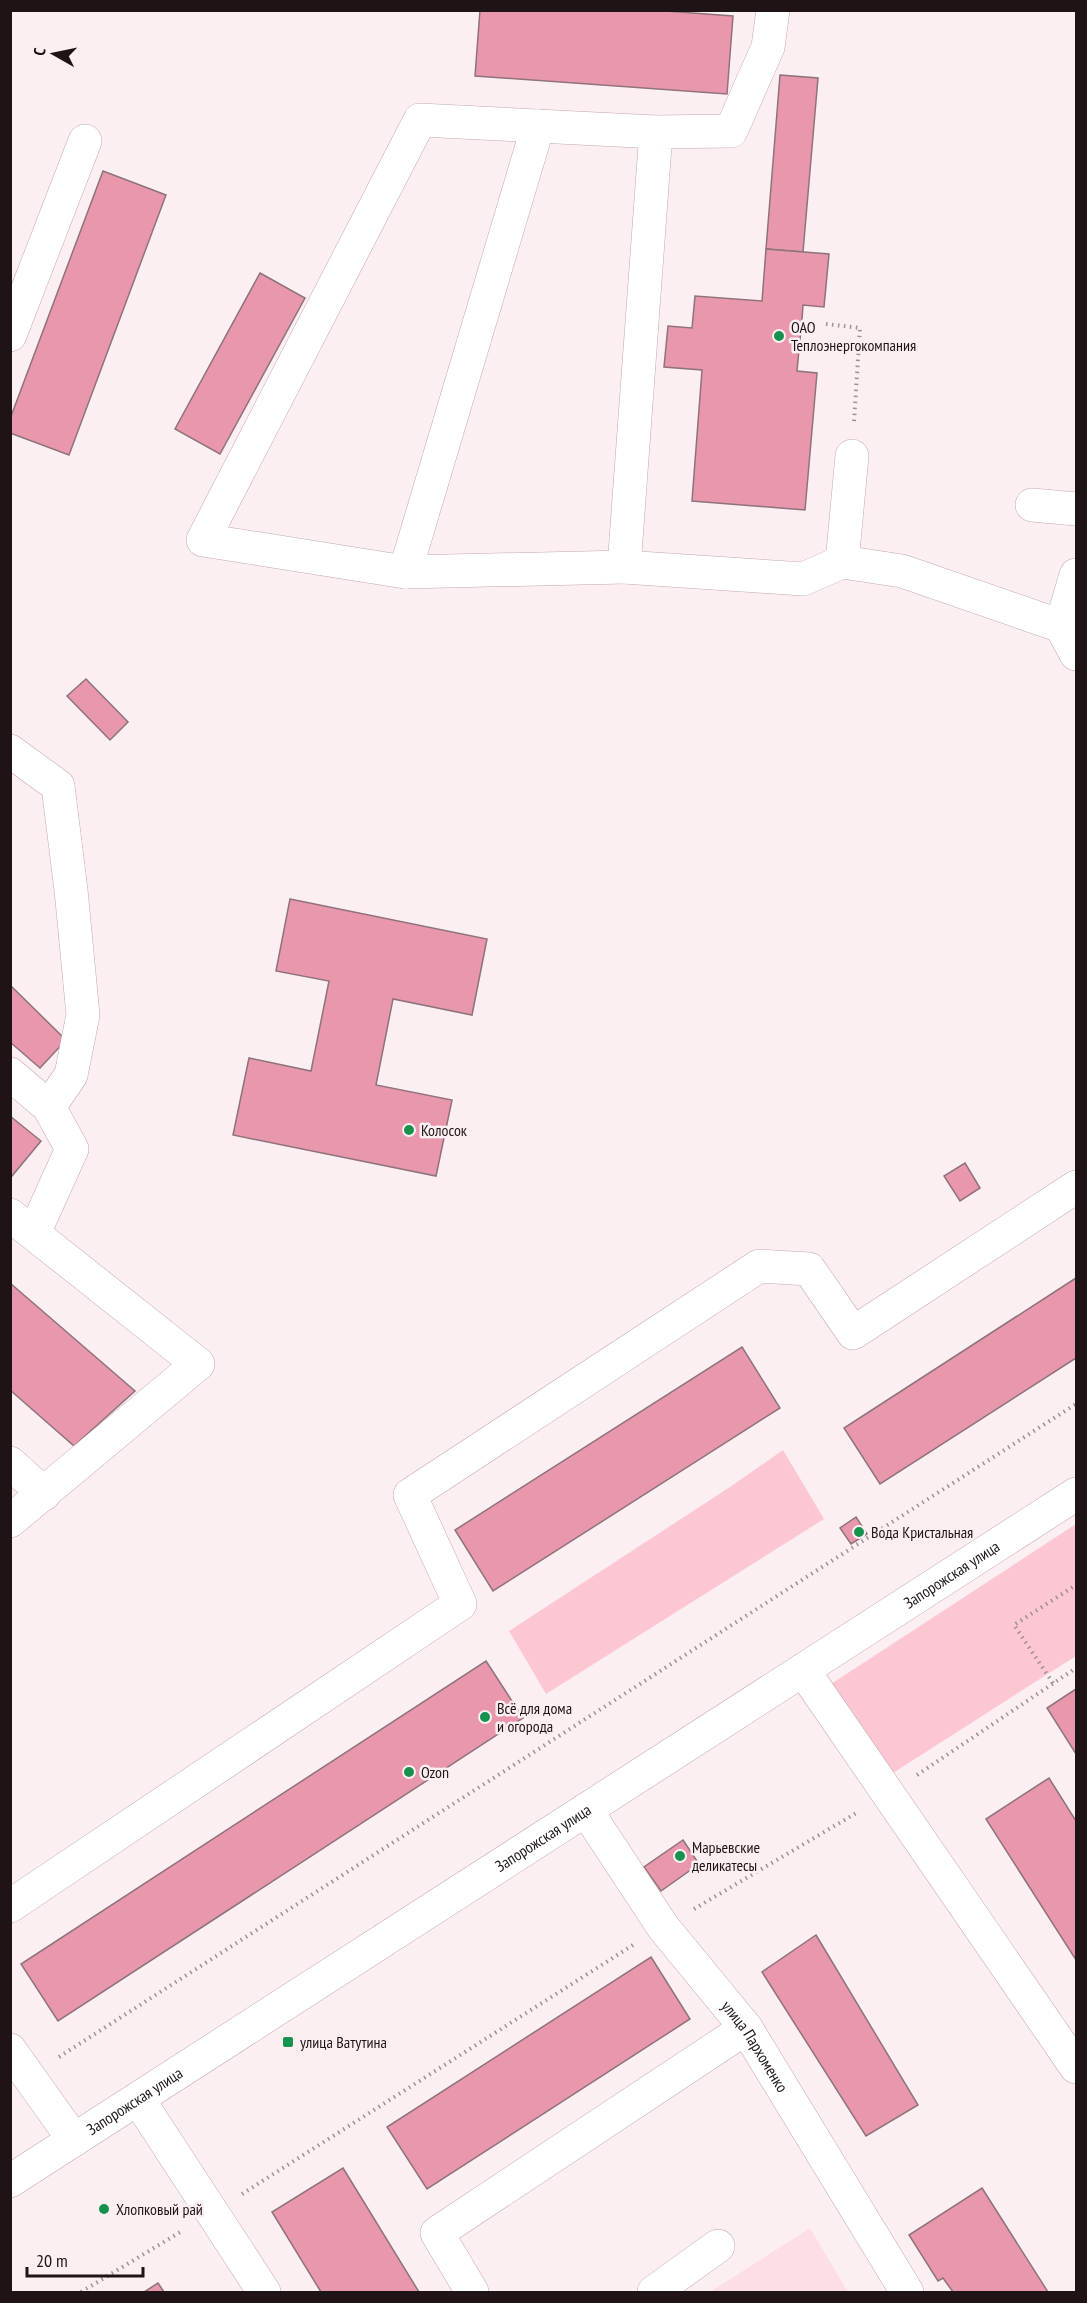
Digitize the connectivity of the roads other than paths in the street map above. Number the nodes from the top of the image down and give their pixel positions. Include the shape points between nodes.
1 (772, 10) edge
2 (538, 126) junction
3 (656, 132) junction
4 (85, 141) dead end
5 (10, 335) edge
6 (852, 456) road end
7 (1032, 505) dead end
8 (1077, 508) edge
9 (842, 562) junction
10 (624, 567) junction
11 (405, 572) junction
12 (1077, 575) edge
13 (1061, 626) junction
14 (1077, 654) edge
15 (10, 751) edge
16 (10, 1074) edge
17 (49, 1107) junction
18 (1077, 1187) edge
19 (22, 1224) edge
20 (10, 1463) edge
21 (44, 1494) junction
22 (1077, 1494) edge
23 (10, 1521) edge
24 (803, 1670) junction
25 (586, 1810) junction
26 (10, 1906) edge
27 (746, 2028) junction
28 (10, 2050) edge
29 (1077, 2067) edge
30 (138, 2099) junction
31 (74, 2140) junction
32 (10, 2181) edge
33 (718, 2246) dead end
34 (264, 2292) edge
35 (472, 2292) edge
36 (654, 2292) edge
37 (907, 2292) edge

1 - 3 street via 768,47 731,131
2 - 3 street
2 - 11 street
2 - 11 street via 420,120 203,540
3 - 10 street
4 - 5 street
6 - 9 street
7 - 8 street
9 - 10 street via 803,579
9 - 13 street via 902,571
10 - 11 street
12 - 13 street
13 - 14 street
15 - 17 street via 58,786 71,890 83,1015 71,1075
16 - 17 street
17 - 19 street via 72,1149
18 - 26 street via 853,1333 809,1269 759,1266 411,1495 460,1604
19 - 21 street via 198,1364
20 - 21 street
21 - 23 street
22 - 24 street, Запорожская улица
24 - 25 street, Запорожская улица
24 - 29 street
25 - 27 street, улица Пархоменко via 663,1927
25 - 30 street, Запорожская улица
27 - 35 street via 437,2233
27 - 37 street, улица Пархоменко
28 - 31 street
30 - 31 street, Запорожская улица
30 - 34 street
31 - 32 street, Запорожская улица
33 - 36 street

